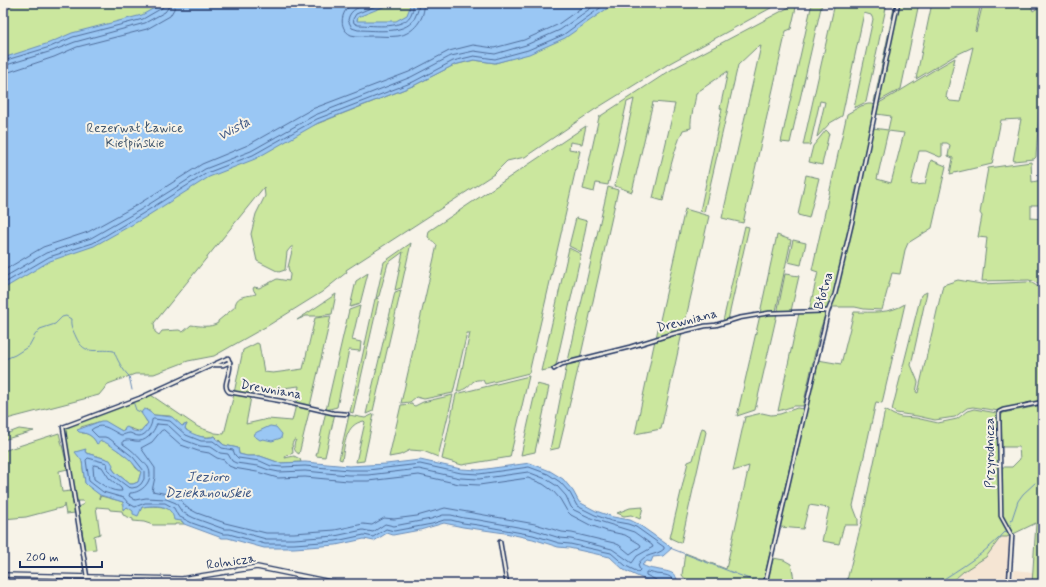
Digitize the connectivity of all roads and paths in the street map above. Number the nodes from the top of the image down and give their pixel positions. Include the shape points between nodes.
1 (898, 3) edge
2 (828, 311) junction
3 (230, 362) junction
4 (214, 365) junction
5 (554, 369) dead end
6 (1043, 402) edge
7 (347, 414) dead end
8 (500, 542) dead end
9 (3, 575) edge
10 (87, 577) junction
11 (182, 582) edge
12 (340, 584) edge
13 (507, 584) edge
14 (765, 584) edge
15 (1009, 584) edge

1 - 2 street, Błotna via 850,230 835,294
2 - 5 street, Drewniana via 769,313 739,318 562,364
2 - 14 street, Błotna
3 - 4 street
3 - 4 street, Drewniana via 228,358
3 - 7 street, Drewniana via 231,369 226,385 229,392
4 - 10 street via 140,398 63,427
6 - 15 street, Przyrodnicza via 999,412 1001,516 1012,536
8 - 13 street
9 - 10 street, Rolnicza
10 - 11 street, Rolnicza
11 - 12 street, Rolnicza via 257,567

